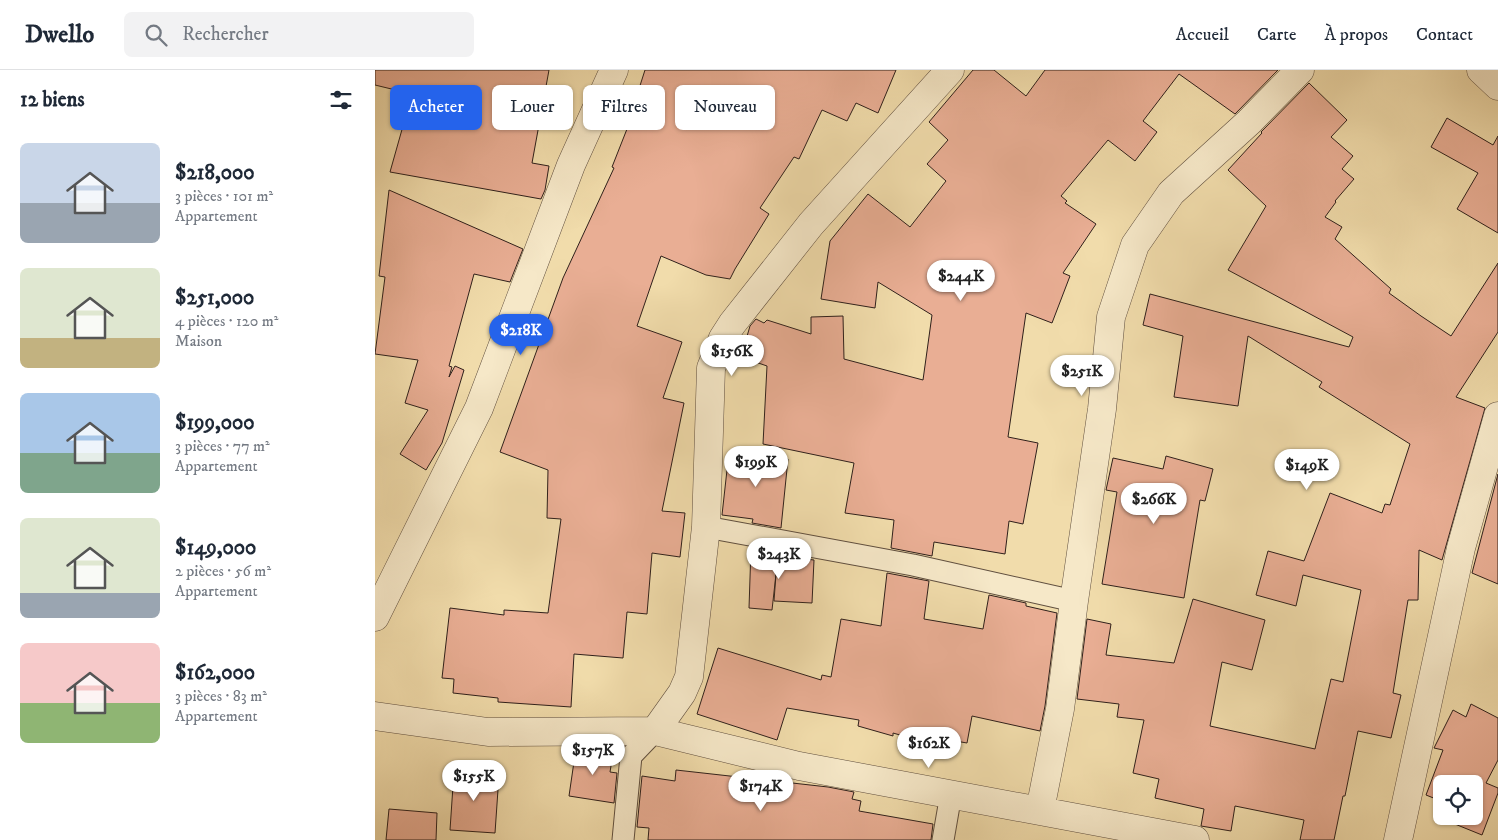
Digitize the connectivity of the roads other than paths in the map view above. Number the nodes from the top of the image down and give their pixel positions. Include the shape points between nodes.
1 (615, 70) edge
2 (951, 70) edge
3 (1300, 70) edge
4 (1481, 70) edge
5 (1498, 86) edge
6 (1498, 416) edge
7 (706, 527) junction
8 (1074, 601) junction
9 (375, 617) edge
10 (375, 716) edge
11 (655, 731) junction
12 (951, 794) junction
13 (1040, 810) junction
14 (623, 840) edge
15 (943, 840) edge
16 (1195, 840) edge
17 (1398, 840) edge

1 - 9 street via 571,165 479,408
2 - 7 street via 811,224 723,338 711,368
3 - 8 street via 1171,193 1135,245 1111,317 1102,409
4 - 5 street
6 - 17 street via 1461,548
7 - 8 lane via 913,565
7 - 11 street via 689,677 682,693
8 - 13 street via 1060,709
10 - 11 street via 488,732
11 - 12 street via 799,766
11 - 14 lane via 631,756
12 - 13 street
12 - 15 lane
13 - 16 street

